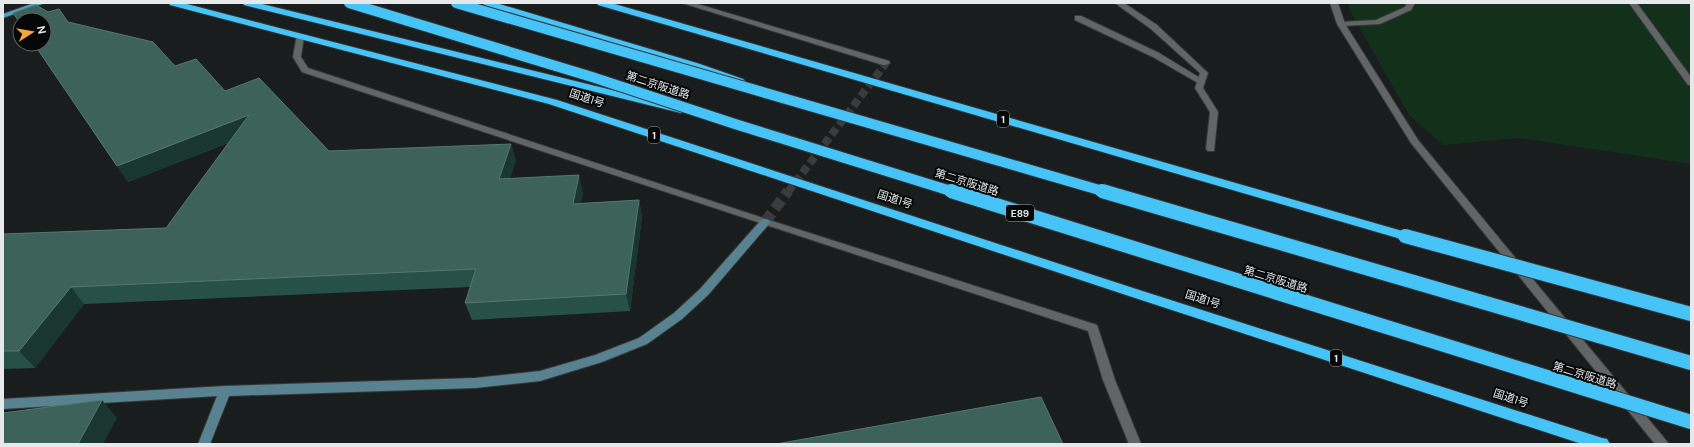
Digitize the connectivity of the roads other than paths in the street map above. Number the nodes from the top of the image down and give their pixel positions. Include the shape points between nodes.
1 (41, 3) edge
2 (173, 3) edge
3 (247, 3) edge
4 (349, 3) edge
5 (456, 3) edge
6 (487, 3) edge
7 (601, 3) edge
8 (686, 3) edge
9 (1119, 3) edge
10 (1334, 3) edge
11 (1411, 3) edge
12 (1633, 3) edge
13 (3, 16) edge
14 (1078, 18) dead end
15 (1341, 24) junction
16 (300, 36) junction
17 (886, 63) dead end
18 (1201, 81) junction
19 (1691, 83) edge
20 (814, 108) junction
21 (735, 124) junction
22 (1211, 149) dead end
23 (765, 222) junction
24 (1691, 314) edge
25 (1691, 363) edge
26 (226, 391) junction
27 (3, 404) edge
28 (1691, 422) edge
29 (204, 444) edge
30 (1135, 444) edge
31 (1602, 444) edge
32 (1663, 444) edge

1 - 13 main road
2 - 16 highway, 国道1号 / 1
3 - 21 highway, bridge
4 - 21 highway, 第二京阪道路 / E89, bridge via 592,77
5 - 20 highway, 第二京阪道路, bridge
6 - 20 highway, bridge via 697,66
7 - 24 highway, 1, bridge via 1405,236
8 - 17 street
9 - 18 street via 1154,27 1204,73
10 - 15 street
11 - 15 street via 1408,8 1377,22
12 - 19 street
14 - 18 street via 1156,55
15 - 32 street via 1414,141
16 - 23 street via 297,57 305,70
16 - 31 highway, 国道1号 / 1 via 554,102
18 - 22 street via 1199,88 1214,112
20 - 25 highway, 第二京阪道路, bridge
21 - 28 highway, 第二京阪道路 / E89, bridge
23 - 26 street via 704,292 678,316 643,341 598,360 540,376 475,383
23 - 30 street via 1093,328 1109,380
26 - 27 street
26 - 29 street

